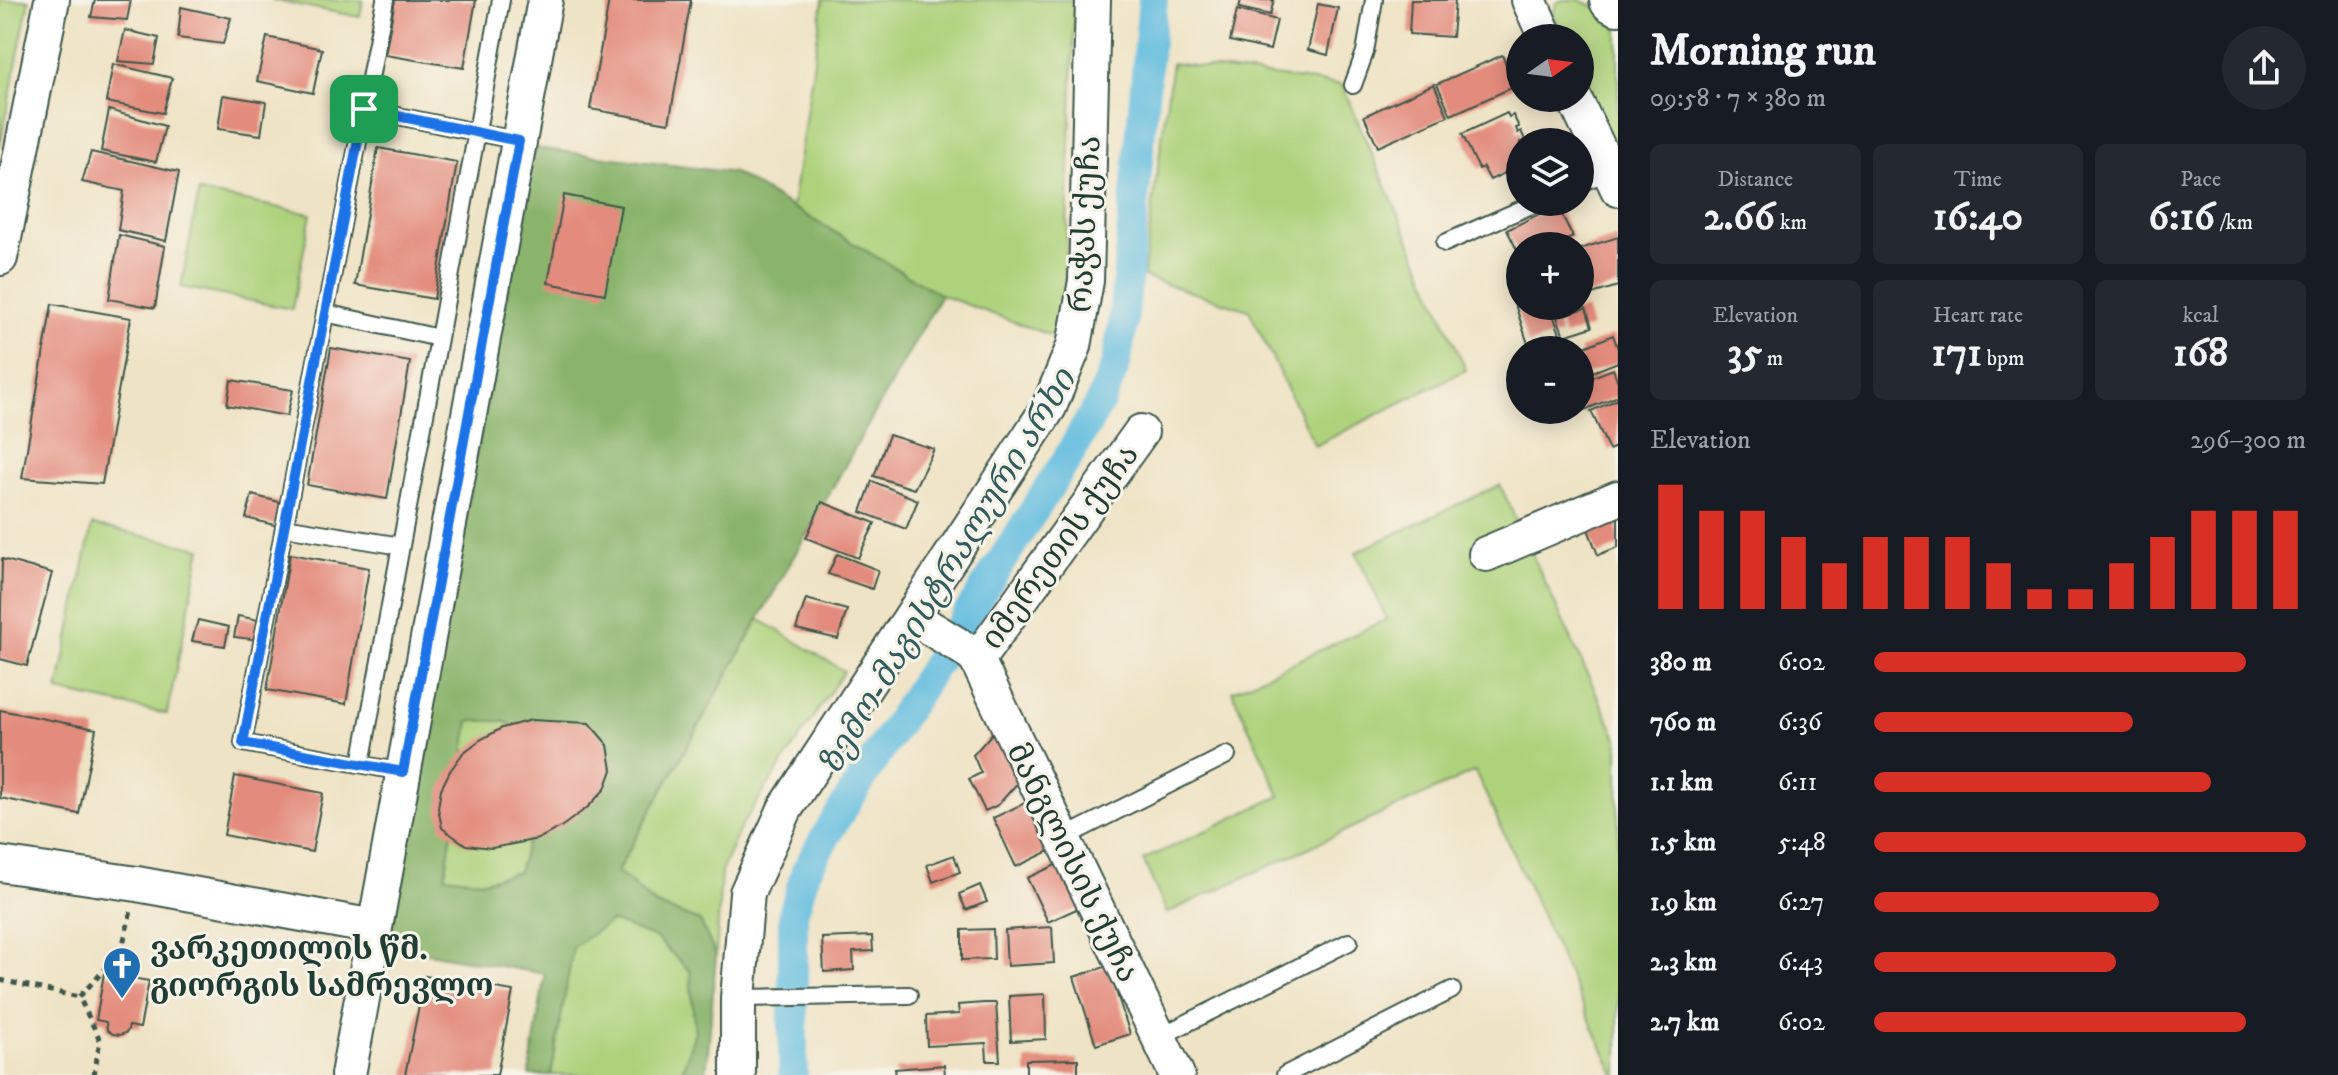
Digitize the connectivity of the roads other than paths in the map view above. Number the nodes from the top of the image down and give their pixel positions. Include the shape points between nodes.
1 (52, 0) edge
2 (385, 0) edge
3 (501, 0) edge
4 (545, 0) edge
5 (1093, 0) edge
6 (1374, 0) edge
7 (1529, 0) edge
8 (1612, 0) edge
9 (1618, 3) edge
10 (1540, 24) edge
11 (1353, 85) dead end
12 (364, 109) junction
13 (1579, 112) edge
14 (477, 133) junction
15 (519, 141) junction
16 (1602, 181) edge
17 (1506, 216) edge
18 (1445, 243) dead end
19 (0, 258) edge
20 (325, 313) junction
21 (439, 338) junction
22 (1141, 432) dead end
23 (1618, 498) edge
24 (284, 527) junction
25 (401, 546) junction
26 (1486, 554) dead end
27 (920, 622) junction
28 (972, 655) junction
29 (1227, 755) dead end
30 (361, 764) junction
31 (403, 772) junction
32 (1063, 838) junction
33 (0, 864) edge
34 (374, 927) junction
35 (1349, 942) dead end
36 (1452, 990) dead end
37 (909, 995) dead end
38 (752, 998) junction
39 (1159, 1037) junction
40 (348, 1075) edge
41 (738, 1075) edge
42 (1177, 1075) edge
43 (1285, 1075) edge

1 - 19 street
2 - 12 lane
3 - 14 lane
4 - 15 street
5 - 27 street, რაჭას ქუჩა via 1086,281 1074,346 1049,407
6 - 11 lane
7 - 10 street
8 - 9 street
12 - 14 lane
12 - 20 lane
13 - 16 street
14 - 15 lane
14 - 21 lane
15 - 31 street
17 - 18 lane
20 - 21 lane
20 - 24 lane
21 - 25 lane
22 - 28 street, იმერეთის ქუჩა
23 - 26 street
24 - 25 lane
24 - 30 lane via 243,743
25 - 30 lane
27 - 28 street
27 - 38 street, რაჭას ქუჩა via 785,809 747,893
28 - 32 street, მანგლისის ქუჩა
29 - 32 lane
30 - 31 lane
31 - 34 street
32 - 39 street, მანგლისის ქუჩა
33 - 34 street
34 - 40 street
35 - 39 lane
36 - 43 lane
37 - 38 lane
38 - 41 street, რაჭას ქუჩა
39 - 42 street, მანგლისის ქუჩა

